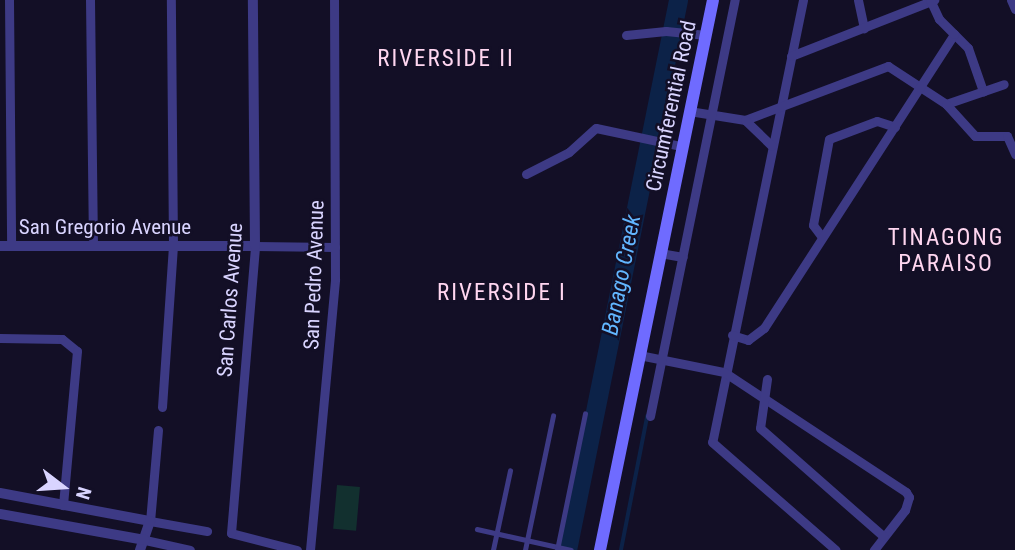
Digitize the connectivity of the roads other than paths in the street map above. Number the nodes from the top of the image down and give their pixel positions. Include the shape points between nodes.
1 (9, 0) edge
2 (90, 0) edge
3 (171, 0) edge
4 (253, 0) edge
5 (334, 0) edge
6 (713, 0) edge
7 (735, 0) edge
8 (803, 0) edge
9 (858, 0) edge
10 (932, 0) edge
11 (1012, 0) edge
12 (1015, 9) edge
13 (864, 28) junction
14 (954, 34) junction
15 (626, 35) dead end
16 (706, 35) junction
17 (790, 56) junction
18 (1004, 84) dead end
19 (920, 86) junction
20 (983, 90) junction
21 (946, 104) junction
22 (780, 105) junction
23 (689, 111) junction
24 (708, 114) junction
25 (745, 120) junction
26 (895, 127) junction
27 (681, 146) junction
28 (772, 146) junction
29 (1015, 154) edge
30 (526, 174) dead end
31 (822, 237) junction
32 (5, 246) edge
33 (93, 246) junction
34 (173, 246) junction
35 (255, 246) junction
36 (335, 247) junction
37 (674, 256) junction
38 (732, 335) junction
39 (0, 338) edge
40 (653, 357) junction
41 (724, 372) junction
42 (767, 379) dead end
43 (764, 394) junction
44 (162, 407) dead end
45 (585, 414) dead end
46 (553, 416) dead end
47 (650, 416) dead end
48 (159, 430) dead end
49 (510, 471) dead end
50 (0, 493) edge
51 (63, 505) junction
52 (0, 514) edge
53 (150, 521) junction
54 (477, 529) dead end
55 (207, 531) dead end
56 (497, 533) junction
57 (883, 536) junction
58 (527, 540) junction
59 (143, 545) edge
60 (559, 548) edge
61 (190, 550) edge
62 (297, 550) edge
63 (310, 550) edge
64 (493, 550) edge
65 (525, 550) edge
66 (571, 550) edge
67 (600, 550) edge
68 (836, 550) edge
69 (874, 550) edge

1 - 32 street
2 - 33 street
3 - 34 street
4 - 35 street, San Carlos Avenue
5 - 36 street, San Pedro Avenue
6 - 16 main road, Circumferential Road
7 - 24 street
8 - 17 street
9 - 13 street
10 - 13 street
10 - 14 street via 939,19
11 - 12 street
13 - 17 street
14 - 19 street
14 - 20 street via 968,48
15 - 16 street via 666,30
16 - 23 main road, Circumferential Road
17 - 22 street
18 - 20 street
19 - 21 street
19 - 22 street via 883,67
19 - 26 street
20 - 21 street
21 - 29 street via 975,136 1007,136
22 - 25 street
22 - 28 street
23 - 24 street
23 - 27 main road, Circumferential Road
24 - 25 street
24 - 37 street
25 - 28 street
26 - 31 street
26 - 31 street via 877,121 829,139 813,226
27 - 30 street via 596,128 569,152
27 - 37 main road, Circumferential Road
28 - 38 street
31 - 38 street via 764,328 748,340
32 - 33 street, San Gregorio Avenue
33 - 34 street, San Gregorio Avenue
34 - 35 street, San Gregorio Avenue
34 - 44 street
35 - 36 street, San Gregorio Avenue
35 - 62 street, San Carlos Avenue via 231,533
36 - 63 street, San Pedro Avenue
37 - 40 main road, Circumferential Road
37 - 40 street
38 - 41 street
39 - 51 street via 62,339 78,351
40 - 41 street
40 - 47 street
40 - 67 main road, Circumferential Road
41 - 43 street
41 - 68 street via 712,436 716,448
42 - 43 street
43 - 57 street via 758,422 765,435
43 - 57 street via 906,492 905,510
45 - 60 lane
46 - 58 lane
48 - 53 street
49 - 56 lane
50 - 51 street
51 - 53 street
52 - 59 street
53 - 55 street
53 - 59 street
54 - 56 lane
56 - 58 lane
56 - 64 lane
57 - 69 street
58 - 60 lane
58 - 65 lane
59 - 61 street
60 - 66 lane

